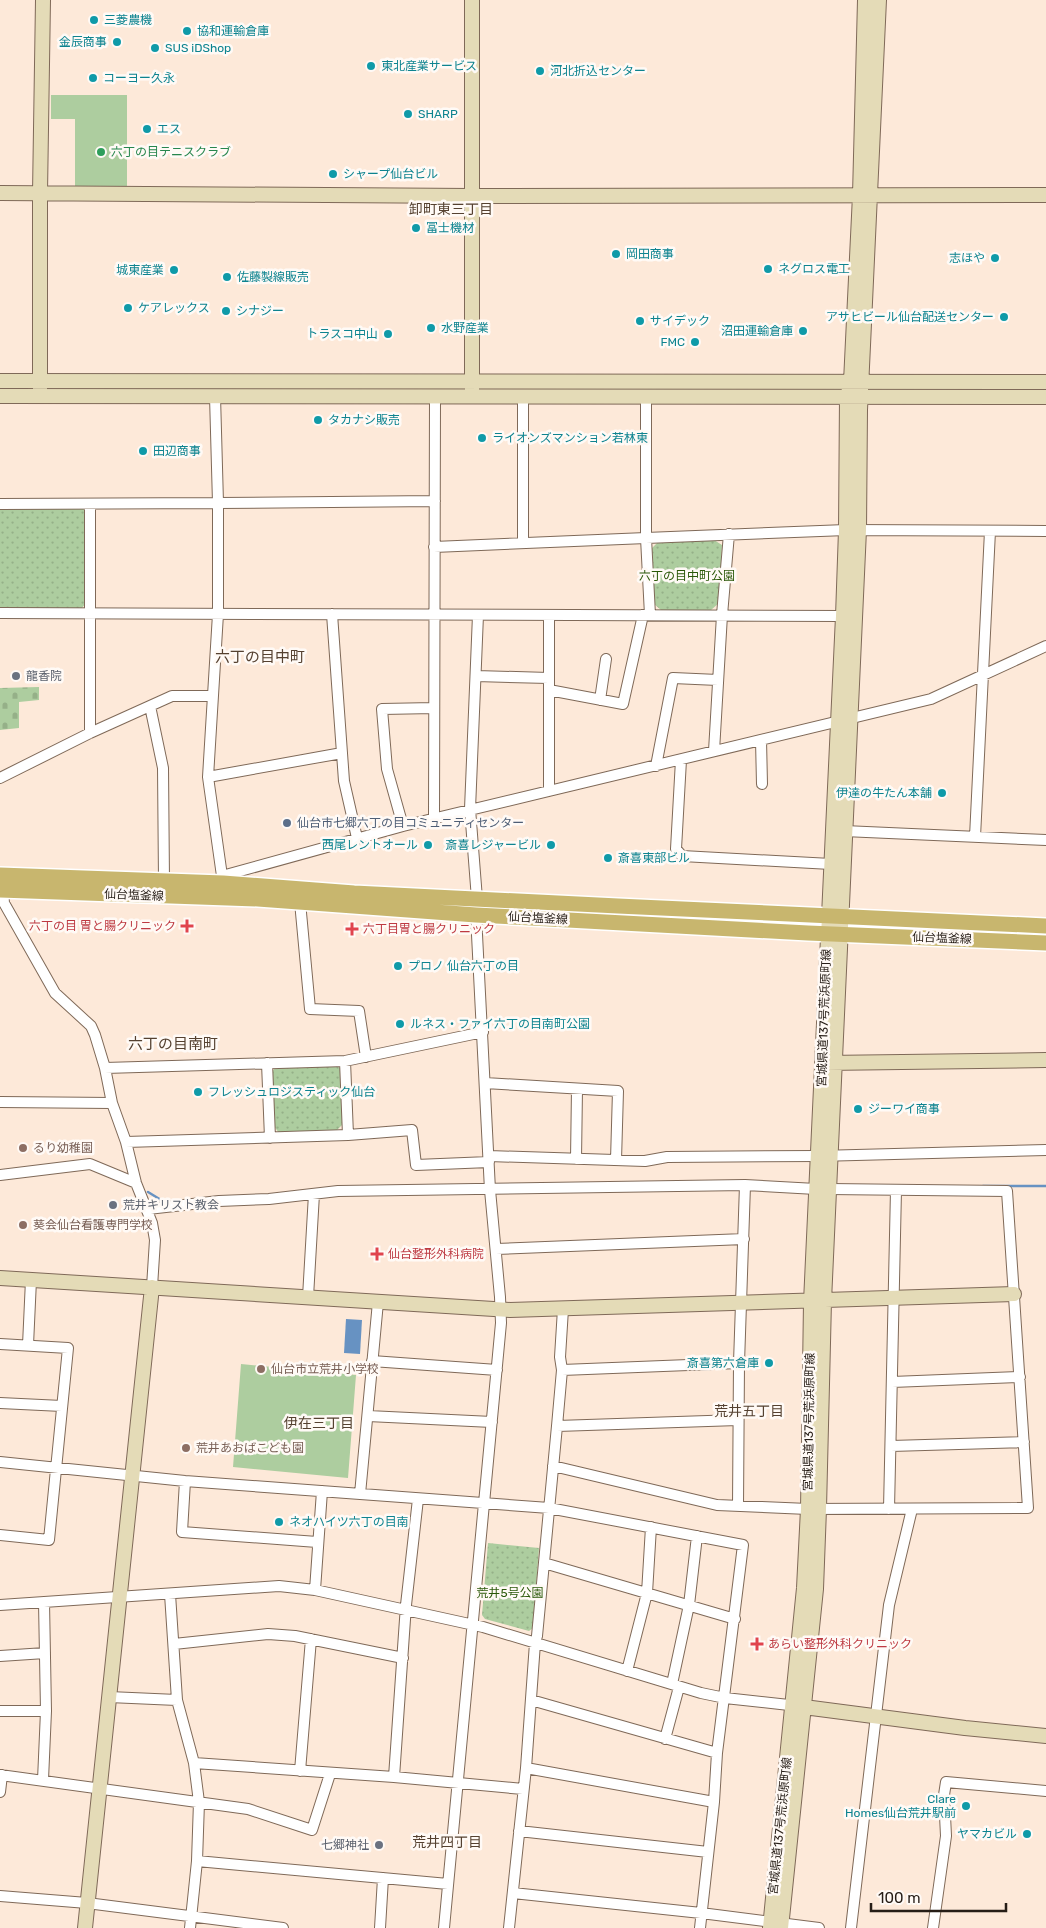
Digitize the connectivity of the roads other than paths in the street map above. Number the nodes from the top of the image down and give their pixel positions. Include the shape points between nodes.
1 (43, 0) edge
2 (472, 0) edge
3 (865, 0) edge
4 (878, 0) edge
5 (0, 193) edge
6 (40, 193) junction
7 (865, 195) junction
8 (1046, 195) edge
9 (471, 196) junction
10 (0, 381) edge
11 (40, 381) junction
12 (472, 381) junction
13 (856, 382) junction
14 (1046, 382) edge
15 (0, 396) edge
16 (40, 396) junction
17 (215, 396) junction
18 (435, 397) junction
19 (472, 397) junction
20 (523, 397) junction
21 (646, 397) junction
22 (854, 397) junction
23 (1046, 397) edge
24 (435, 501) junction
25 (218, 503) junction
26 (0, 504) edge
27 (90, 504) junction
28 (852, 530) junction
29 (990, 531) junction
30 (1046, 531) edge
31 (729, 534) junction
32 (646, 538) junction
33 (523, 543) junction
34 (434, 546) junction
35 (0, 613) edge
36 (90, 614) junction
37 (218, 614) junction
38 (332, 614) junction
39 (434, 615) junction
40 (478, 615) junction
41 (550, 615) junction
42 (646, 615) junction
43 (722, 615) junction
44 (844, 616) junction
45 (1046, 646) edge
46 (606, 659) dead end
47 (982, 674) junction
48 (476, 676) junction
49 (549, 678) junction
50 (718, 680) junction
51 (549, 690) junction
52 (213, 696) junction
53 (600, 700) junction
54 (150, 706) junction
55 (434, 708) junction
56 (844, 721) junction
57 (90, 733) junction
58 (761, 740) junction
59 (714, 751) junction
60 (342, 753) junction
61 (680, 760) junction
62 (656, 766) junction
63 (0, 778) edge
64 (208, 778) junction
65 (762, 784) dead end
66 (549, 791) junction
67 (470, 809) junction
68 (434, 818) junction
69 (403, 826) junction
70 (844, 831) junction
71 (975, 837) junction
72 (357, 838) junction
73 (1046, 840) edge
74 (831, 864) junction
75 (164, 881) junction
76 (1, 885) edge
77 (222, 886) junction
78 (477, 898) junction
79 (300, 902) junction
80 (476, 915) junction
81 (834, 916) junction
82 (1046, 926) edge
83 (834, 934) junction
84 (1046, 942) edge
85 (483, 1032) junction
86 (366, 1057) junction
87 (1046, 1060) edge
88 (345, 1061) junction
89 (267, 1063) junction
90 (828, 1063) junction
91 (105, 1068) junction
92 (485, 1083) junction
93 (578, 1089) junction
94 (0, 1102) edge
95 (112, 1103) junction
96 (348, 1135) junction
97 (270, 1138) junction
98 (126, 1142) junction
99 (1046, 1150) edge
100 (824, 1156) junction
101 (489, 1159) junction
102 (576, 1159) junction
103 (616, 1160) junction
104 (0, 1175) edge
105 (136, 1184) junction
106 (745, 1185) junction
107 (823, 1189) junction
108 (490, 1190) junction
109 (896, 1190) junction
110 (314, 1194) junction
111 (148, 1209) junction
112 (744, 1239) junction
113 (496, 1249) junction
114 (0, 1278) edge
115 (31, 1280) junction
116 (152, 1287) junction
117 (1014, 1294) junction
118 (308, 1297) junction
119 (894, 1298) junction
120 (818, 1301) junction
121 (378, 1302) junction
122 (740, 1304) junction
123 (563, 1309) junction
124 (500, 1310) junction
125 (0, 1344) edge
126 (28, 1345) junction
127 (372, 1361) junction
128 (739, 1363) junction
129 (497, 1370) junction
130 (562, 1370) junction
131 (1020, 1377) junction
132 (892, 1382) junction
133 (0, 1402) edge
134 (62, 1406) junction
135 (368, 1416) junction
136 (738, 1420) junction
137 (492, 1422) junction
138 (557, 1426) junction
139 (1024, 1442) junction
140 (891, 1446) junction
141 (0, 1462) edge
142 (553, 1466) junction
143 (57, 1467) junction
144 (133, 1475) junction
145 (185, 1481) junction
146 (322, 1491) junction
147 (360, 1494) junction
148 (418, 1499) junction
149 (484, 1503) junction
150 (738, 1506) junction
151 (549, 1508) junction
152 (814, 1509) junction
153 (889, 1509) junction
154 (912, 1509) junction
155 (652, 1527) junction
156 (697, 1536) junction
157 (0, 1538) edge
158 (317, 1542) junction
159 (544, 1563) junction
160 (315, 1590) junction
161 (647, 1593) junction
162 (170, 1594) junction
163 (118, 1597) junction
164 (44, 1602) junction
165 (0, 1605) edge
166 (689, 1605) junction
167 (405, 1610) junction
168 (735, 1619) junction
169 (474, 1624) junction
170 (311, 1639) junction
171 (174, 1644) junction
172 (535, 1644) junction
173 (45, 1653) junction
174 (0, 1656) edge
175 (403, 1658) junction
176 (627, 1671) junction
177 (676, 1685) junction
178 (109, 1697) junction
179 (725, 1698) junction
180 (177, 1700) junction
181 (531, 1700) junction
182 (798, 1706) junction
183 (46, 1710) junction
184 (0, 1711) edge
185 (876, 1715) junction
186 (1046, 1736) edge
187 (665, 1739) junction
188 (717, 1753) junction
189 (194, 1764) junction
190 (526, 1768) junction
191 (300, 1771) junction
192 (330, 1774) junction
193 (1, 1775) edge
194 (394, 1778) junction
195 (43, 1780) junction
196 (457, 1784) junction
197 (99, 1788) junction
198 (523, 1789) junction
199 (1046, 1791) edge
200 (0, 1792) edge
201 (199, 1802) junction
202 (714, 1802) junction
203 (519, 1831) junction
204 (708, 1852) junction
205 (197, 1861) junction
206 (383, 1878) junction
207 (448, 1884) junction
208 (513, 1893) junction
209 (0, 1896) edge
210 (87, 1903) junction
211 (701, 1913) junction
212 (192, 1917) junction
213 (776, 1925) edge
214 (84, 1928) edge
215 (190, 1928) edge
216 (280, 1928) edge
217 (380, 1928) edge
218 (444, 1928) edge
219 (509, 1928) edge
220 (700, 1928) edge
221 (818, 1928) edge
222 (851, 1928) edge
223 (934, 1928) edge

1 - 6 street
2 - 9 street
3 - 7 street
4 - 7 street
5 - 6 street
6 - 9 street
6 - 11 street
7 - 8 street
7 - 9 street
7 - 13 street
9 - 12 street
10 - 11 street
11 - 12 street
11 - 16 street
12 - 13 street
12 - 19 street
13 - 14 street
13 - 22 street
15 - 16 street
16 - 17 street
17 - 18 street
17 - 25 street
18 - 19 street
18 - 24 street
19 - 20 street
20 - 21 street
20 - 33 street
21 - 22 street
21 - 32 street
22 - 23 street
22 - 28 street
24 - 25 street
24 - 34 street
25 - 27 street
25 - 37 street
26 - 27 street
27 - 36 street
28 - 29 street
28 - 31 street
28 - 44 street
28 - 56 street
29 - 30 street
29 - 47 street
31 - 32 street
31 - 43 street
32 - 33 street
32 - 42 street
33 - 34 street
34 - 39 street
35 - 36 street
36 - 37 street
36 - 57 street
37 - 38 street
37 - 52 street
38 - 39 street
38 - 60 street
39 - 40 street
39 - 55 street
40 - 41 street
40 - 48 street
41 - 42 street
41 - 49 street
42 - 43 street
42 - 53 street via 623,704
43 - 44 street
43 - 50 street
44 - 56 street
45 - 47 street
46 - 53 street
47 - 56 street via 931,699
47 - 71 street
48 - 49 street
48 - 67 street
49 - 51 street
50 - 59 street
50 - 62 street via 673,678
51 - 53 street
51 - 66 street
52 - 54 street via 172,696
52 - 64 street
54 - 57 street
54 - 75 street via 163,768
55 - 68 street
55 - 69 street via 382,709 387,769
56 - 58 street
56 - 70 street
56 - 74 street
57 - 63 street
58 - 59 street
58 - 65 street
59 - 61 street
60 - 64 street
60 - 72 street via 344,781
61 - 62 street
61 - 74 street via 676,849 682,856
62 - 66 street
64 - 77 street
66 - 67 street
67 - 68 street
67 - 78 street
68 - 69 street
69 - 72 street
70 - 71 street
70 - 81 street
71 - 73 street
72 - 77 street
74 - 81 street
75 - 76 main road, 仙台塩釜線
75 - 77 main road, 仙台塩釜線
76 - 77 main road, 仙台塩釜線
76 - 91 street via 4,903 55,993 91,1026
77 - 78 main road, 仙台塩釜線
77 - 79 main road, 仙台塩釜線
78 - 80 street
78 - 81 main road, 仙台塩釜線
79 - 80 main road, 仙台塩釜線
79 - 86 street via 310,1009 359,1012
80 - 83 main road, 仙台塩釜線
80 - 85 street
81 - 82 main road, 仙台塩釜線
81 - 83 street, 宮城県道137号荒浜原町線
83 - 84 main road, 仙台塩釜線
83 - 90 street, 宮城県道137号荒浜原町線
85 - 86 street
85 - 92 street
86 - 88 street
87 - 90 street
88 - 89 street
88 - 96 street
89 - 91 street
89 - 97 street
90 - 100 street, 宮城県道137号荒浜原町線
91 - 95 street
92 - 93 street
92 - 101 street
93 - 102 street
93 - 103 street via 618,1091
94 - 95 street
95 - 98 street
96 - 97 street
96 - 101 street via 412,1130 416,1165
97 - 98 street
98 - 105 street
99 - 100 street
100 - 103 street
100 - 107 street, 宮城県道137号荒浜原町線
101 - 102 street
101 - 108 street
102 - 103 street
104 - 105 street via 90,1164
105 - 111 street
106 - 107 street
106 - 108 street
106 - 112 street
107 - 109 street
107 - 120 street, 宮城県道137号荒浜原町線
108 - 110 street
108 - 113 street
109 - 117 street via 1008,1191
109 - 119 street
110 - 111 street
110 - 118 street
111 - 116 street via 155,1240
112 - 113 street
112 - 122 street
113 - 124 street
114 - 115 street
115 - 116 street
115 - 126 street
116 - 118 street
116 - 144 street
117 - 119 street
117 - 131 street
118 - 121 street
119 - 120 street
119 - 132 street
120 - 122 street
120 - 152 street, 宮城県道137号荒浜原町線
121 - 124 street
121 - 127 street
122 - 123 street
122 - 128 street
123 - 124 street
123 - 130 street
124 - 129 street
125 - 126 street
126 - 134 street via 68,1348
127 - 129 street
127 - 135 street
128 - 130 street
128 - 136 street
129 - 137 street
130 - 138 street
131 - 132 street
131 - 139 street
132 - 140 street
133 - 134 street
134 - 143 street
135 - 137 street
135 - 147 street
136 - 138 street
136 - 150 street
137 - 149 street
138 - 142 street
139 - 140 street
139 - 154 street via 1028,1508
140 - 153 street
141 - 143 street
142 - 150 street via 717,1505
142 - 151 street
143 - 144 street
143 - 157 street via 49,1540
144 - 145 street
144 - 163 street
145 - 146 street
145 - 158 street via 182,1532
146 - 147 street
146 - 158 street
147 - 148 street
148 - 149 street
148 - 167 street
149 - 151 street
149 - 169 street
150 - 152 street
151 - 155 street
151 - 159 street
152 - 153 street
152 - 182 street, 宮城県道137号荒浜原町線 via 816,1589
153 - 154 street
154 - 185 street via 889,1605
155 - 156 street
155 - 161 street
156 - 166 street
156 - 168 street via 744,1545
158 - 160 street
159 - 161 street
159 - 172 street
160 - 162 street via 279,1586
160 - 167 street
161 - 166 street
161 - 176 street
162 - 163 street
162 - 171 street
163 - 164 street
163 - 178 street
164 - 165 street
164 - 173 street
166 - 168 street
166 - 177 street
167 - 169 street
167 - 175 street
168 - 179 street
169 - 172 street
169 - 196 street
170 - 171 street via 268,1634
170 - 175 street
170 - 191 street
171 - 180 street
172 - 176 street
172 - 181 street
173 - 174 street
173 - 183 street
175 - 194 street
176 - 177 street
177 - 179 street
177 - 187 street
178 - 180 street
178 - 197 street
179 - 182 street
179 - 188 street
180 - 189 street
181 - 187 street
181 - 190 street
182 - 185 street
182 - 213 street, 宮城県道137号荒浜原町線
183 - 184 street
183 - 195 street
185 - 186 street
185 - 222 street
187 - 188 street
188 - 202 street
189 - 191 street
189 - 201 street
190 - 198 street
190 - 202 street
191 - 192 street
192 - 194 street
192 - 201 street via 312,1830 248,1809
193 - 195 street
193 - 200 street
194 - 196 street
195 - 197 street
196 - 198 street
196 - 207 street
197 - 201 street
197 - 210 street
198 - 203 street
199 - 223 street via 946,1782 946,1836
201 - 205 street
202 - 204 street
203 - 204 street
203 - 208 street
204 - 211 street
205 - 206 street
205 - 212 street
206 - 207 street
206 - 217 street
207 - 218 street
208 - 211 street
208 - 219 street
209 - 210 street
210 - 212 street
210 - 214 street
211 - 213 street
211 - 220 street
212 - 215 street
212 - 216 street
213 - 221 street

